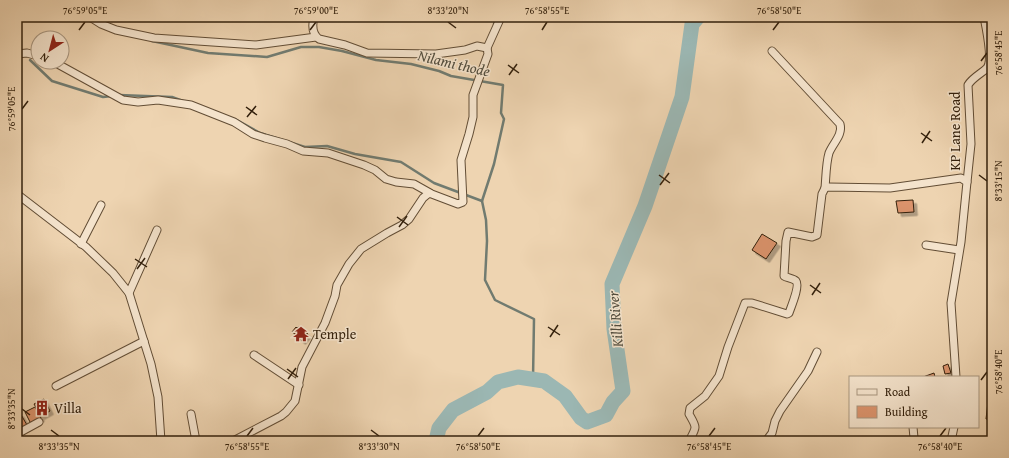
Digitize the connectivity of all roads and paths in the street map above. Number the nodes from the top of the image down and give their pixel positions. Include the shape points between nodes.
1 (90, 17) edge
2 (314, 17) edge
3 (501, 17) edge
4 (984, 17) edge
5 (316, 37) junction
6 (487, 48) junction
7 (772, 51) dead end
8 (17, 54) edge
9 (30, 54) edge
10 (69, 70) edge
11 (967, 182) junction
12 (825, 188) junction
13 (430, 193) junction
14 (17, 194) edge
15 (101, 205) dead end
16 (157, 230) dead end
17 (81, 244) junction
18 (926, 245) dead end
19 (959, 250) junction
20 (129, 293) junction
21 (144, 341) junction
22 (817, 352) dead end
23 (254, 355) dead end
24 (956, 376) edge
25 (299, 385) junction
26 (56, 386) dead end
27 (191, 414) dead end
28 (38, 422) dead end
29 (913, 428) edge
30 (954, 428) edge
31 (17, 434) edge
32 (161, 441) edge
33 (196, 441) edge
34 (233, 441) edge
35 (690, 441) edge
36 (766, 441) edge
37 (918, 441) edge
38 (951, 441) edge

1 - 5 street via 116,30 154,38 256,45
2 - 5 street via 312,25
3 - 6 street
4 - 11 street, KP Lane Road via 989,63 968,85 971,144
5 - 6 street via 367,53 436,54 477,46
6 - 13 street via 486,62 473,95 469,134 461,160 462,202 458,204
7 - 12 street via 840,124 840,133 828,156
8 - 9 street
10 - 13 street via 124,100 158,100 191,105 234,122 253,134 304,151 328,154 364,164 386,179 414,184
11 - 12 street via 961,178 890,188
11 - 19 street, KP Lane Road
12 - 35 street via 817,235 812,237 788,232 784,276 797,283 789,313 745,302 719,376 705,396 690,408 689,414 696,427
13 - 25 street via 423,198 406,222 362,250 349,264 337,285 324,324 302,367
14 - 17 street
15 - 17 street
16 - 20 street
17 - 20 street via 113,273
18 - 19 street
19 - 24 street, KP Lane Road via 951,302
20 - 21 street
21 - 26 street
21 - 32 street via 158,398
22 - 36 street via 808,371 780,411 772,433
23 - 25 street
25 - 34 street via 295,400 286,412
27 - 33 street
28 - 31 street
29 - 37 street via 914,438
30 - 38 street

